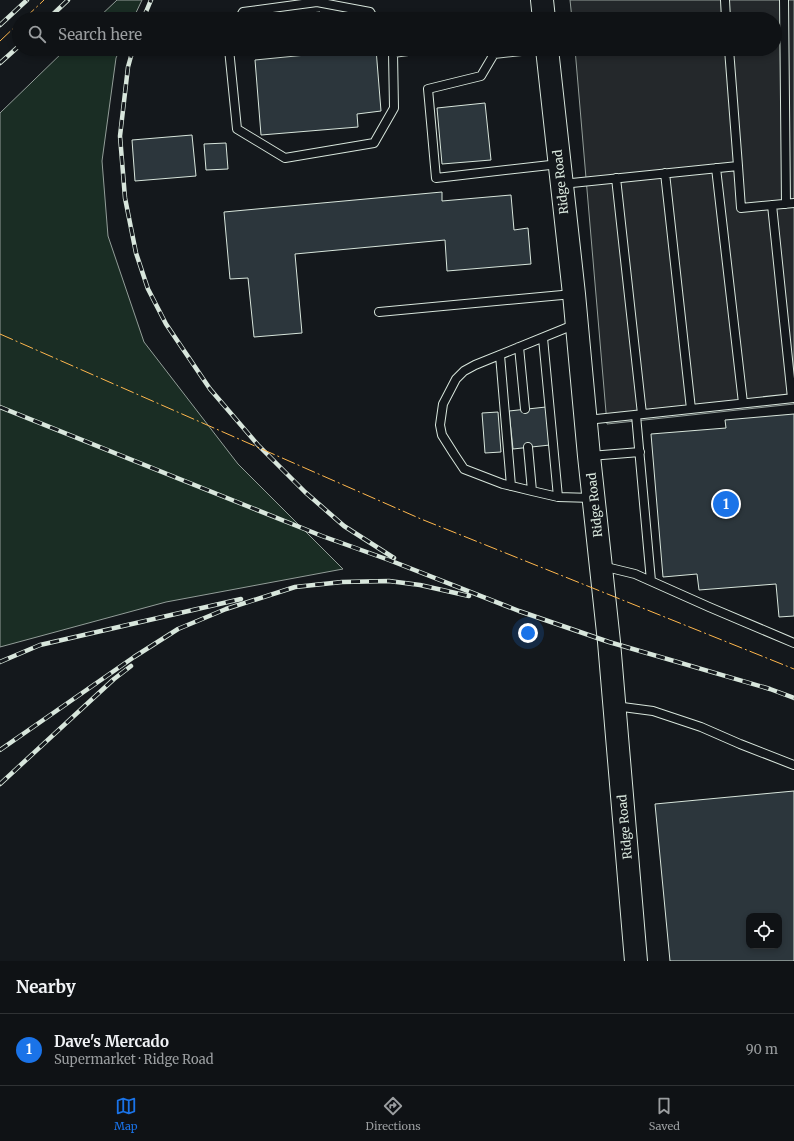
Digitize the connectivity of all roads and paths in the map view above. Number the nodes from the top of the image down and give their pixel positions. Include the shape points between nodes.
1 (542, 0) edge
2 (725, 0) edge
3 (784, 0) edge
4 (243, 12) edge
5 (370, 12) edge
6 (543, 12) edge
7 (726, 12) edge
8 (230, 56) edge
9 (392, 56) edge
10 (493, 56) edge
11 (548, 56) edge
12 (730, 56) edge
13 (738, 166) junction
14 (716, 168) junction
15 (665, 173) junction
16 (561, 174) junction
17 (616, 178) junction
18 (790, 203) edge
19 (772, 205) junction
20 (574, 294) junction
21 (379, 312) dead end
22 (577, 324) junction
23 (543, 338) junction
24 (519, 347) junction
25 (500, 355) junction
26 (793, 398) edge
27 (743, 403) junction
28 (691, 409) junction
29 (525, 410) dead end
30 (639, 414) junction
31 (587, 420) junction
32 (528, 447) dead end
33 (640, 452) junction
34 (589, 456) junction
35 (511, 486) junction
36 (532, 491) junction
37 (558, 497) junction
38 (594, 498) junction
39 (601, 566) junction
40 (651, 581) junction
41 (794, 643) edge
42 (615, 706) junction
43 (794, 765) edge
44 (636, 961) edge

1 - 6 main road
2 - 7 lane
3 - 18 lane
4 - 5 lane via 317,2
8 - 9 lane via 236,129 285,158 374,143 394,108
10 - 16 lane via 481,76 428,89 436,178
11 - 16 main road, Ridge Road
12 - 13 lane
13 - 14 lane
13 - 19 lane via 742,208
14 - 15 lane
14 - 27 lane
15 - 17 lane
15 - 28 lane
16 - 17 lane
16 - 20 main road, Ridge Road
17 - 30 lane
18 - 19 lane
19 - 26 lane
20 - 21 lane
20 - 22 main road, Ridge Road
22 - 23 lane
22 - 31 main road, Ridge Road
23 - 24 lane
23 - 37 lane
24 - 25 lane
24 - 29 lane
25 - 35 lane
25 - 35 lane via 469,368 456,379 444,404 440,425 442,435 464,469
26 - 27 lane
27 - 28 lane
28 - 30 lane
30 - 31 lane
30 - 33 lane
31 - 34 main road, Ridge Road
32 - 36 lane
33 - 34 lane
33 - 40 lane
34 - 38 main road, Ridge Road
35 - 36 lane
36 - 37 lane
37 - 38 lane
38 - 39 main road, Ridge Road
39 - 40 lane via 635,574
39 - 42 main road, Ridge Road
40 - 41 lane
42 - 43 lane via 653,711 701,727
42 - 44 main road, Ridge Road

